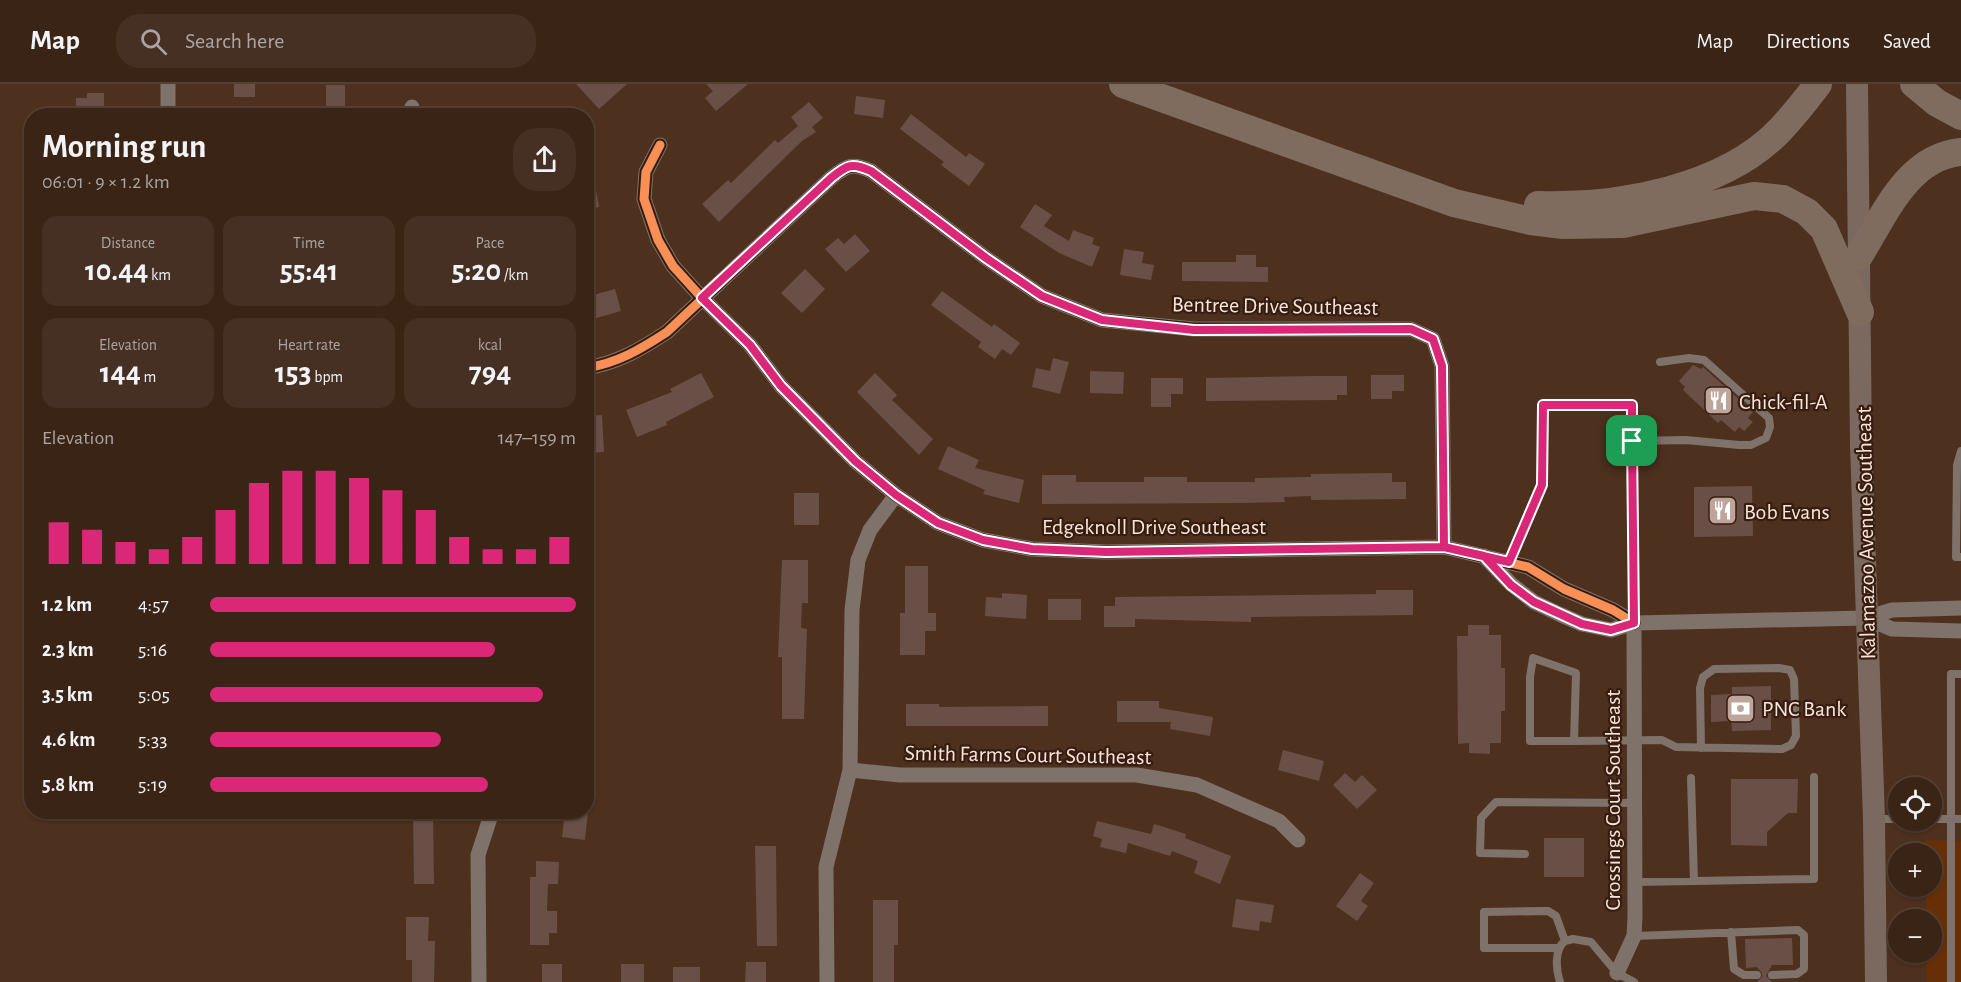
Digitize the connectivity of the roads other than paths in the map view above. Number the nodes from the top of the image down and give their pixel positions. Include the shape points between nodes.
1 (168, 84) edge
2 (1123, 84) edge
3 (1818, 84) edge
4 (1857, 84) edge
5 (1914, 84) edge
6 (168, 108) edge
7 (1961, 116) edge
8 (660, 144) dead end
9 (1961, 152) edge
10 (1341, 160) junction
11 (1859, 256) junction
12 (702, 298) junction
13 (1860, 312) junction
14 (1660, 362) dead end
15 (594, 367) edge
16 (1632, 441) junction
17 (1961, 451) edge
18 (896, 495) junction
19 (1444, 547) junction
20 (1484, 556) junction
21 (1961, 557) edge
22 (1509, 562) junction
23 (1961, 608) edge
24 (1866, 618) junction
25 (1634, 623) junction
26 (1961, 631) edge
27 (1961, 674) edge
28 (1634, 739) junction
29 (1574, 741) junction
30 (1701, 748) junction
31 (850, 771) junction
32 (1814, 777) dead end
33 (1691, 778) dead end
34 (1635, 803) junction
35 (490, 819) edge
36 (1874, 819) junction
37 (1888, 819) edge
38 (1942, 819) edge
39 (1952, 819) junction
40 (1961, 819) edge
41 (1298, 840) dead end
42 (1525, 854) dead end
43 (1694, 881) junction
44 (1635, 882) junction
45 (1731, 932) junction
46 (1634, 936) junction
47 (1565, 941) junction
48 (1559, 948) junction
49 (1757, 975) dead end
50 (1772, 975) dead end
51 (1614, 978) edge
52 (479, 982) edge
53 (827, 982) edge
54 (1560, 982) edge
55 (1634, 982) edge
56 (1876, 982) edge
57 (1951, 982) edge

1 - 6 street
2 - 10 highway
3 - 10 highway via 1779,132 1728,168 1666,191 1619,200 1581,205 1522,205
4 - 11 main road, Kalamazoo Avenue Southeast
5 - 7 highway via 1936,103
8 - 12 street, Edgeknoll Drive Southeast via 646,172 644,199 658,240
9 - 11 highway via 1942,156 1905,183
10 - 13 highway via 1454,203 1563,225 1623,224 1754,196 1784,199 1807,212 1824,229
11 - 13 main road, Kalamazoo Avenue Southeast
12 - 15 street via 667,332 637,352
12 - 18 street, Edgeknoll Drive Southeast via 750,345 781,386 855,461
12 - 19 street, Bentree Drive Southeast via 844,168 857,165 871,171 1042,296 1102,320 1194,330 1411,329 1433,339 1442,366
13 - 24 main road, Kalamazoo Avenue Southeast
14 - 16 lane via 1704,360 1769,418 1769,432 1766,438 1751,445
16 - 22 lane via 1632,405 1543,405 1542,485
16 - 25 lane
17 - 21 lane via 1957,465 1956,545 1956,557
18 - 19 street, Edgeknoll Drive Southeast via 938,523 983,540 1032,549 1106,552
18 - 31 street via 870,530 858,560 852,610
19 - 20 street, Edgeknoll Drive Southeast
20 - 22 street, Edgeknoll Drive Southeast
20 - 25 street via 1511,585 1559,614 1611,630
22 - 25 street, Edgeknoll Drive Southeast via 1528,567
23 - 24 street via 1892,610
24 - 25 street
24 - 26 street via 1892,629
24 - 36 main road, Kalamazoo Avenue Southeast
25 - 28 street, Crossings Court Southeast
27 - 39 lane via 1951,674
28 - 29 lane
28 - 30 lane
28 - 34 street, Crossings Court Southeast
29 - 29 lane via 1530,741 1533,658 1576,673
30 - 30 lane via 1703,677 1714,669 1790,670 1794,679 1796,736 1791,745 1782,749
31 - 41 street, Smith Farms Court Southeast via 900,775 1137,775 1197,785 1279,820
31 - 53 street via 826,867
32 - 43 lane via 1814,879
33 - 43 lane
34 - 42 lane via 1496,802 1481,818 1480,853
34 - 44 street, Crossings Court Southeast
35 - 52 street via 478,855
36 - 37 lane
36 - 56 main road, Kalamazoo Avenue Southeast
38 - 39 lane
39 - 40 lane
39 - 57 lane
43 - 44 lane
44 - 46 street, Crossings Court Southeast
45 - 46 lane
45 - 49 lane via 1734,969 1743,975
45 - 50 lane via 1791,930 1804,935 1804,969 1797,974
46 - 51 street, Crossings Court Southeast
47 - 48 lane
47 - 48 lane via 1556,916 1548,911 1484,912 1484,948
47 - 51 lane via 1591,942
48 - 54 lane
51 - 55 lane

